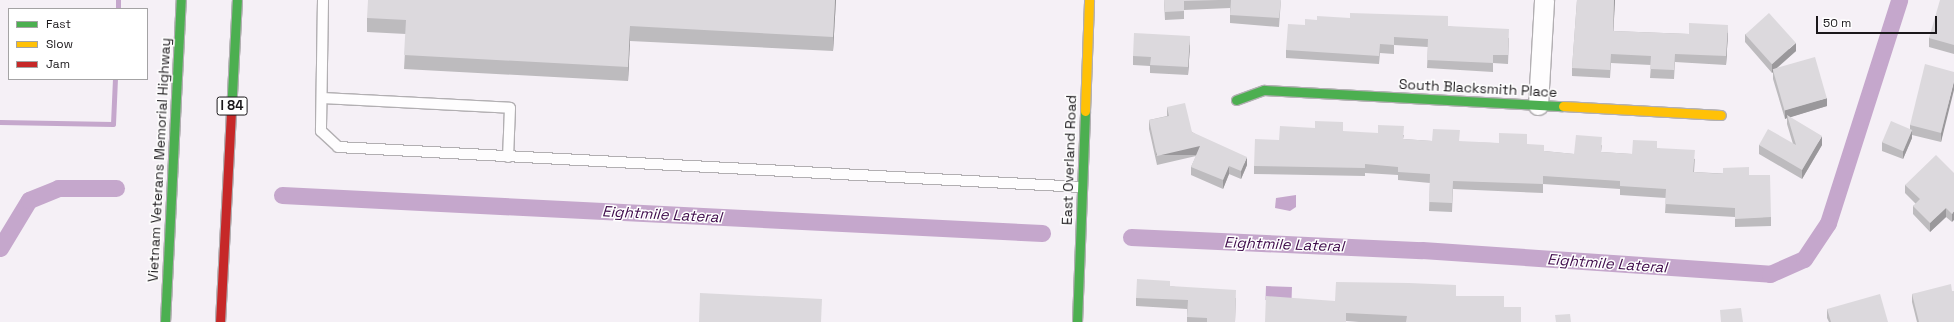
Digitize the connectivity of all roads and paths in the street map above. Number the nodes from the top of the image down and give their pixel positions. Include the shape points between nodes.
1 (181, 0) edge
2 (237, 0) edge
3 (323, 0) edge
4 (1089, 0) edge
5 (1544, 0) edge
6 (322, 98) junction
7 (1236, 100) dead end
8 (1538, 105) junction
9 (1721, 115) dead end
10 (508, 157) junction
11 (1082, 187) junction
12 (170, 208) junction
13 (226, 211) junction
14 (158, 322) edge
15 (165, 322) edge
16 (220, 322) edge
17 (228, 322) edge
18 (1077, 322) edge

1 - 12 main road, Vietnam Veterans Memorial Highway
2 - 13 main road, I 84
3 - 6 lane
4 - 11 main road, East Overland Road
5 - 8 street
6 - 10 lane via 322,131 338,147
6 - 10 lane via 510,108
7 - 8 main road, South Blacksmith Place via 1264,90
8 - 9 main road, South Blacksmith Place
10 - 11 lane
11 - 18 main road, East Overland Road
12 - 14 main road
12 - 15 main road, Vietnam Veterans Memorial Highway
13 - 16 main road, I 84
13 - 17 main road

